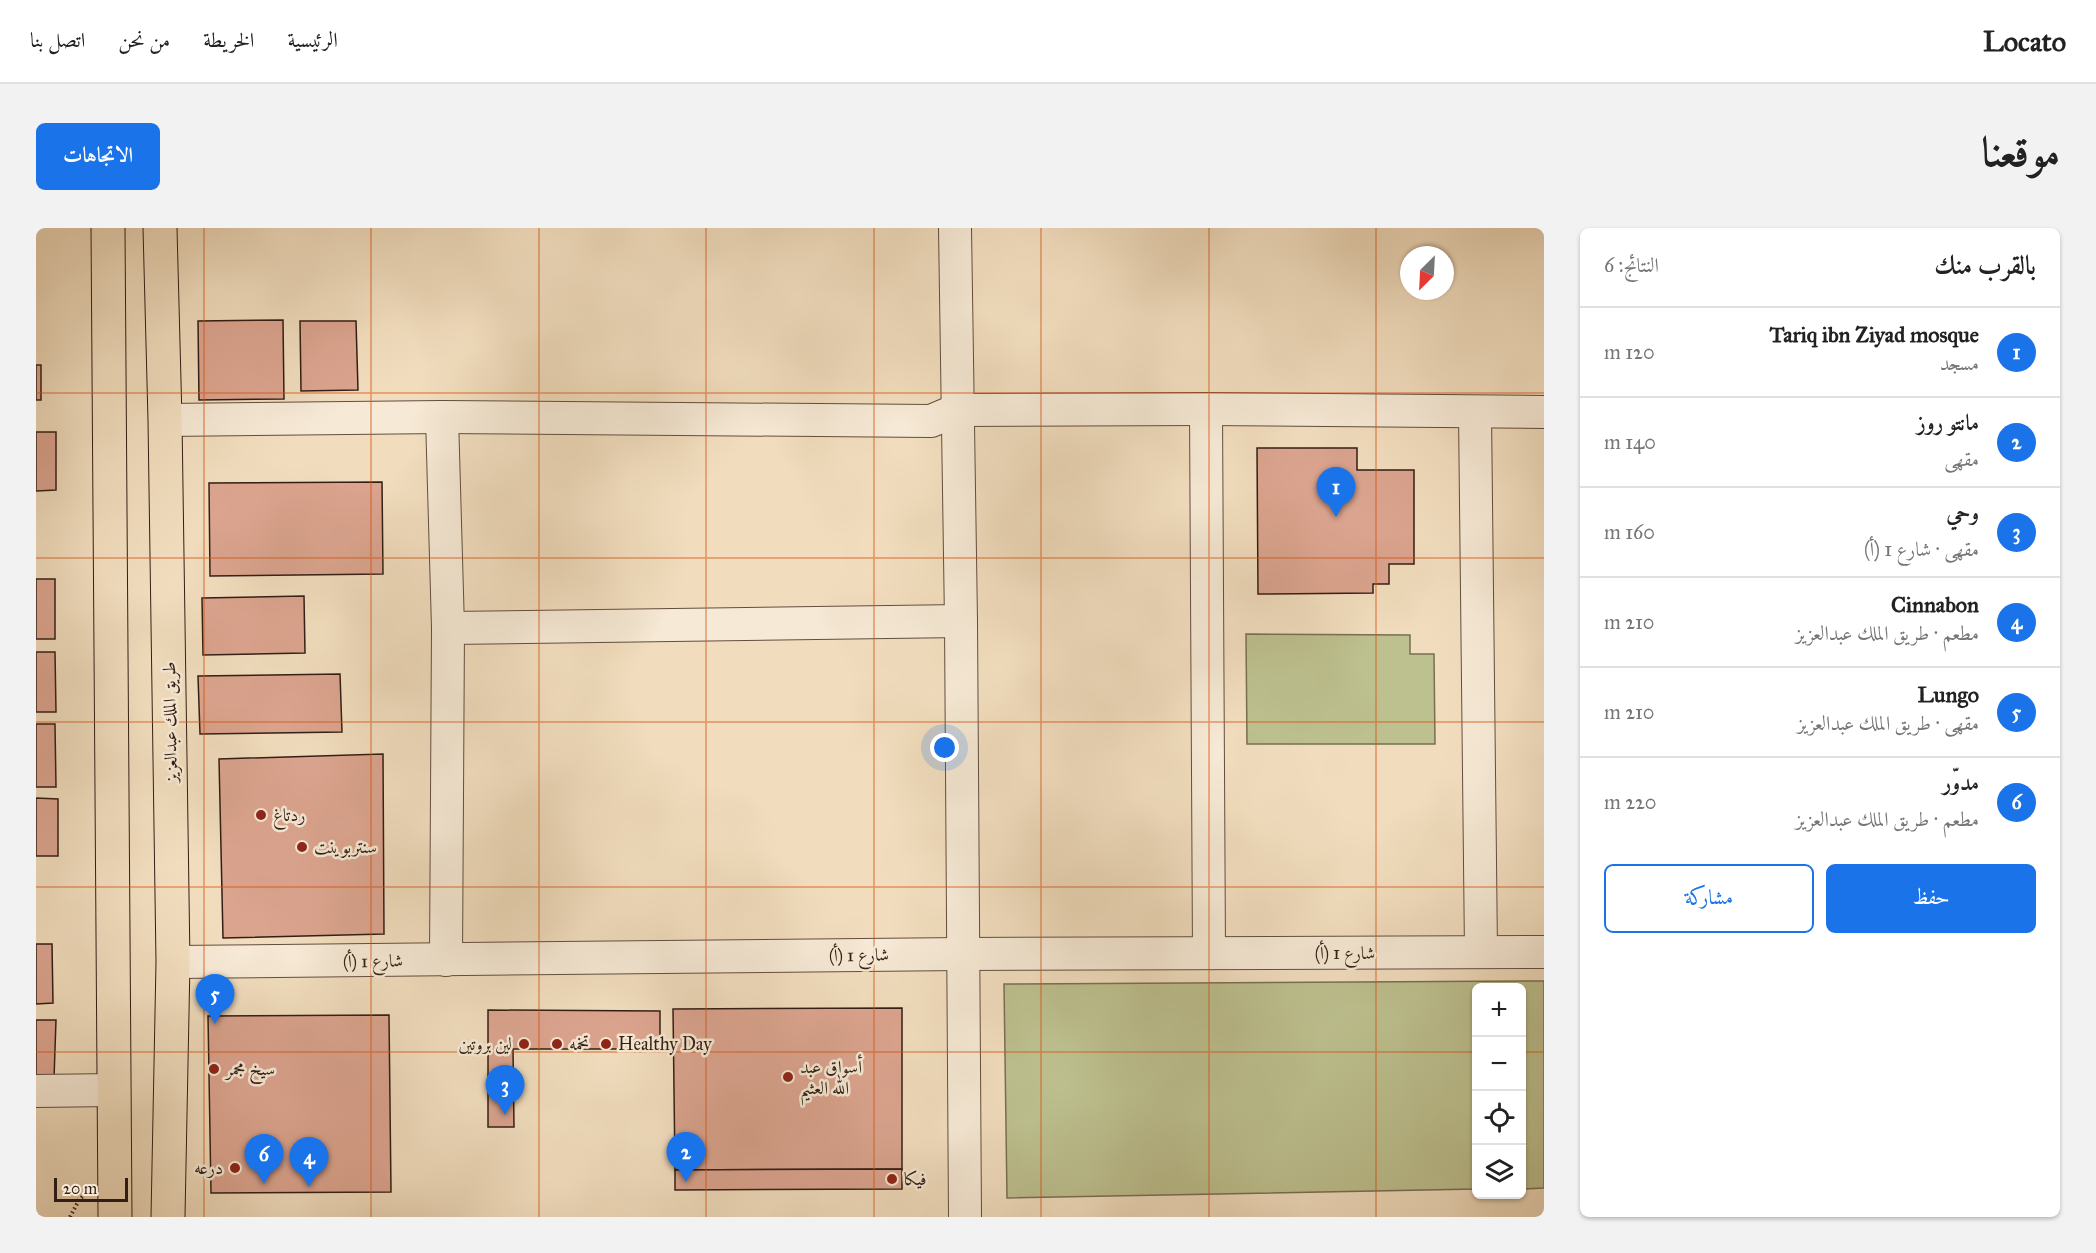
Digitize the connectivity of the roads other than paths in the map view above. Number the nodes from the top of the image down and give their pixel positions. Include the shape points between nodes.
1 (108, 228) edge
2 (160, 228) edge
3 (955, 228) edge
4 (1206, 409) junction
5 (957, 410) junction
6 (1475, 412) junction
7 (1544, 412) edge
8 (442, 417) junction
9 (165, 420) junction
10 (961, 621) junction
11 (448, 628) junction
12 (1481, 952) junction
13 (1544, 952) edge
14 (1209, 953) junction
15 (962, 954) junction
16 (446, 960) junction
17 (173, 962) junction
18 (114, 1090) junction
19 (36, 1091) edge
20 (115, 1217) edge
21 (168, 1217) edge
22 (965, 1217) edge

1 - 18 main road
2 - 9 main road, طريق الملك عبدالعزيز
3 - 5 street
4 - 5 street
4 - 6 street
4 - 14 street
5 - 8 street via 931,421
5 - 10 street
6 - 7 street
6 - 12 street
8 - 9 street
8 - 11 street
9 - 17 main road, طريق الملك عبدالعزيز
10 - 11 street
10 - 15 street
11 - 16 street
12 - 13 street, شارع 1 (أ)
12 - 14 street, شارع 1 (أ)
14 - 15 street, شارع 1 (أ)
15 - 16 street, شارع 1 (أ)
15 - 22 street
16 - 17 street, شارع 1 (أ)
17 - 21 main road, طريق الملك عبدالعزيز
18 - 19 street
18 - 20 main road

